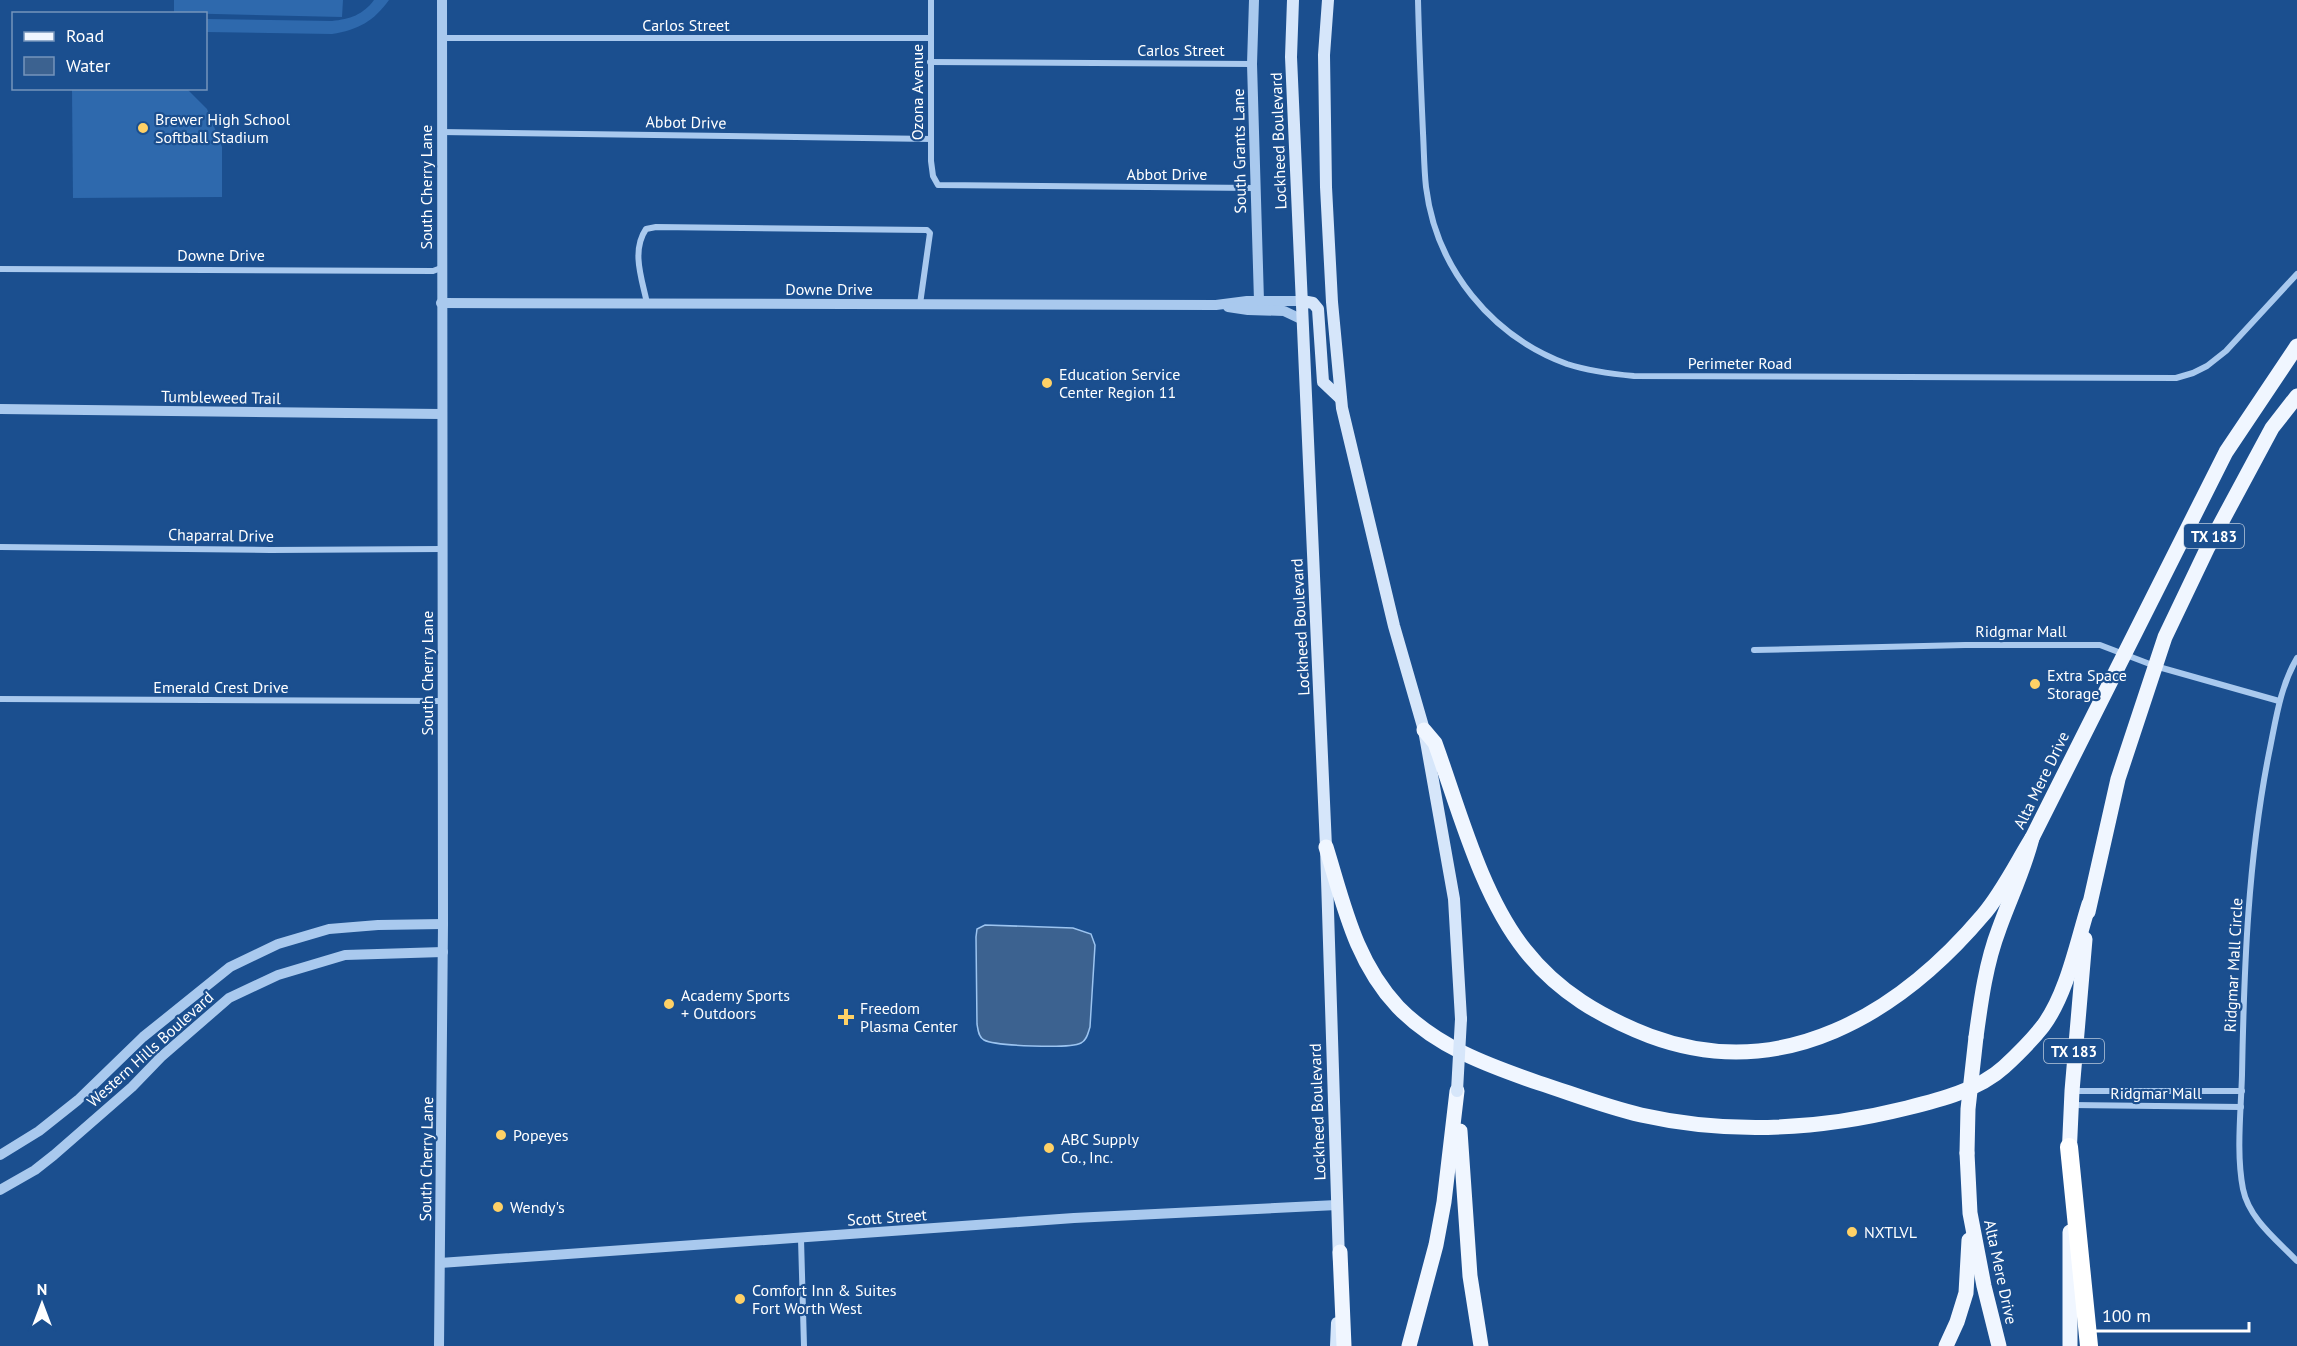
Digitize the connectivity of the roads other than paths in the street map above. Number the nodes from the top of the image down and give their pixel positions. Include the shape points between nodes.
1 (442, 0) edge
2 (931, 0) edge
3 (1254, 0) edge
4 (1293, 0) edge
5 (1328, 0) edge
6 (1419, 0) edge
7 (442, 38) junction
8 (931, 38) junction
9 (930, 62) junction
10 (1252, 64) junction
11 (441, 132) junction
12 (931, 139) junction
13 (936, 183) joint
14 (1254, 188) junction
15 (441, 268) junction
16 (0, 269) edge
17 (2297, 274) edge
18 (1259, 301) junction
19 (1302, 301) junction
20 (441, 303) junction
21 (647, 303) junction
22 (920, 304) junction
23 (1216, 305) junction
24 (1303, 320) junction
25 (2297, 346) edge
26 (2297, 396) edge
27 (1341, 399) junction
28 (0, 409) edge
29 (441, 414) junction
30 (0, 547) edge
31 (442, 549) junction
32 (1754, 650) dead end
33 (2124, 654) junction
34 (2297, 657) edge
35 (2155, 666) junction
36 (0, 699) edge
37 (442, 701) junction
38 (2279, 701) junction
39 (1424, 730) junction
40 (2032, 838) junction
41 (1326, 847) junction
42 (2089, 904) junction
43 (443, 924) junction
44 (443, 952) junction
45 (1457, 1091) junction
46 (2241, 1091) junction
47 (2071, 1098) junction
48 (2241, 1107) junction
49 (2069, 1147) junction
50 (0, 1155) edge
51 (0, 1190) edge
52 (1337, 1204) junction
53 (1970, 1213) junction
54 (801, 1239) junction
55 (1340, 1252) junction
56 (2297, 1260) edge
57 (440, 1263) junction
58 (439, 1346) edge
59 (804, 1346) edge
60 (1336, 1346) edge
61 (1344, 1346) edge
62 (1409, 1346) edge
63 (1481, 1346) edge
64 (1946, 1346) edge
65 (1999, 1346) edge
66 (2070, 1346) edge
67 (2089, 1346) edge

1 - 7 street, South Cherry Lane
2 - 8 street, Ozona Avenue
3 - 10 street, South Grants Lane
4 - 19 main road, Lockheed Boulevard via 1291,57
5 - 27 main road via 1324,55 1326,187
6 - 17 street, Perimeter Road via 1426,188 1446,256 1460,282 1506,330 1530,348 1568,364 1634,376 2176,378 2193,374 2226,351
7 - 8 street, Carlos Street
7 - 11 street, South Cherry Lane
8 - 9 street, Ozona Avenue
9 - 10 street, Carlos Street
9 - 12 street, Ozona Avenue
10 - 14 street, South Grants Lane
11 - 12 street, Abbot Drive
11 - 15 street, South Cherry Lane
12 - 13 street, Ozona Avenue
13 - 14 street, Abbot Drive via 978,187
14 - 18 street, South Grants Lane
15 - 16 street, Downe Drive
15 - 20 street, South Cherry Lane
18 - 19 street, Downe Drive
18 - 23 street, Downe Drive
19 - 24 main road, Lockheed Boulevard
19 - 27 main road via 1313,303 1318,309 1323,382
20 - 21 street, Downe Drive
20 - 29 street, South Cherry Lane
21 - 22 street, Downe Drive
21 - 22 street via 638,254 640,238 651,227 927,230 930,233
22 - 23 street, Downe Drive
23 - 24 street, Downe Drive via 1284,311
24 - 41 main road, Lockheed Boulevard
25 - 33 main road, Alta Mere Drive / TX 183 via 2226,452
26 - 35 main road, TX 183 via 2272,428 2206,549
27 - 39 main road via 1394,626
28 - 29 street, Tumbleweed Trail
29 - 31 street, South Cherry Lane
30 - 31 street, Chaparral Drive
31 - 37 street, South Cherry Lane
32 - 33 street, Ridgmar Mall via 2100,645
33 - 35 street, Ridgmar Mall
33 - 40 main road, Alta Mere Drive / TX 183
34 - 38 street, Ridgmar Mall Circle
35 - 38 street, Ridgmar Mall
35 - 42 main road, TX 183 via 2118,779
36 - 37 street, Emerald Crest Drive
37 - 43 street, South Cherry Lane
38 - 46 street, Ridgmar Mall Circle via 2256,824 2244,953
39 - 40 main road via 1435,743 1488,888 1502,916 1538,965 1596,1013 1664,1041 1708,1051 1766,1050 1810,1041 1843,1029 1904,992 1985,913
39 - 45 main road, bridge via 1454,899 1461,1019
40 - 53 main road, Alta Mere Drive / TX 183, bridge via 1999,928 1982,993 1968,1109
41 - 42 main road via 1368,969 1398,1006 1429,1034 1482,1063 1607,1106 1714,1126 1765,1129 1838,1123 1934,1101 1981,1082 2003,1068 2043,1026 2058,1000
41 - 52 main road, Lockheed Boulevard
42 - 47 main road, TX 183
43 - 44 street, South Cherry Lane
43 - 50 street, Western Hills Boulevard via 329,929 278,944 230,967 143,1037 78,1100
44 - 51 street, Western Hills Boulevard via 337,956 278,975 229,998 54,1155
44 - 57 street, South Cherry Lane
45 - 62 main road via 1444,1203
45 - 63 main road via 1470,1276
46 - 47 street, Ridgmar Mall
46 - 48 street, Ridgmar Mall Circle
47 - 48 street, Ridgmar Mall
47 - 49 main road, TX 183
48 - 56 street, Ridgmar Mall Circle via 2244,1193 2260,1222
49 - 66 main road, TX 183
49 - 67 highway
52 - 54 street, Scott Street via 1074,1218
52 - 55 main road, Lockheed Boulevard
53 - 64 main road via 1966,1293
53 - 65 main road, Alta Mere Drive / TX 183
54 - 57 street, Scott Street
54 - 59 street
55 - 60 main road, Lockheed Boulevard
55 - 61 main road
57 - 58 street, South Cherry Lane

